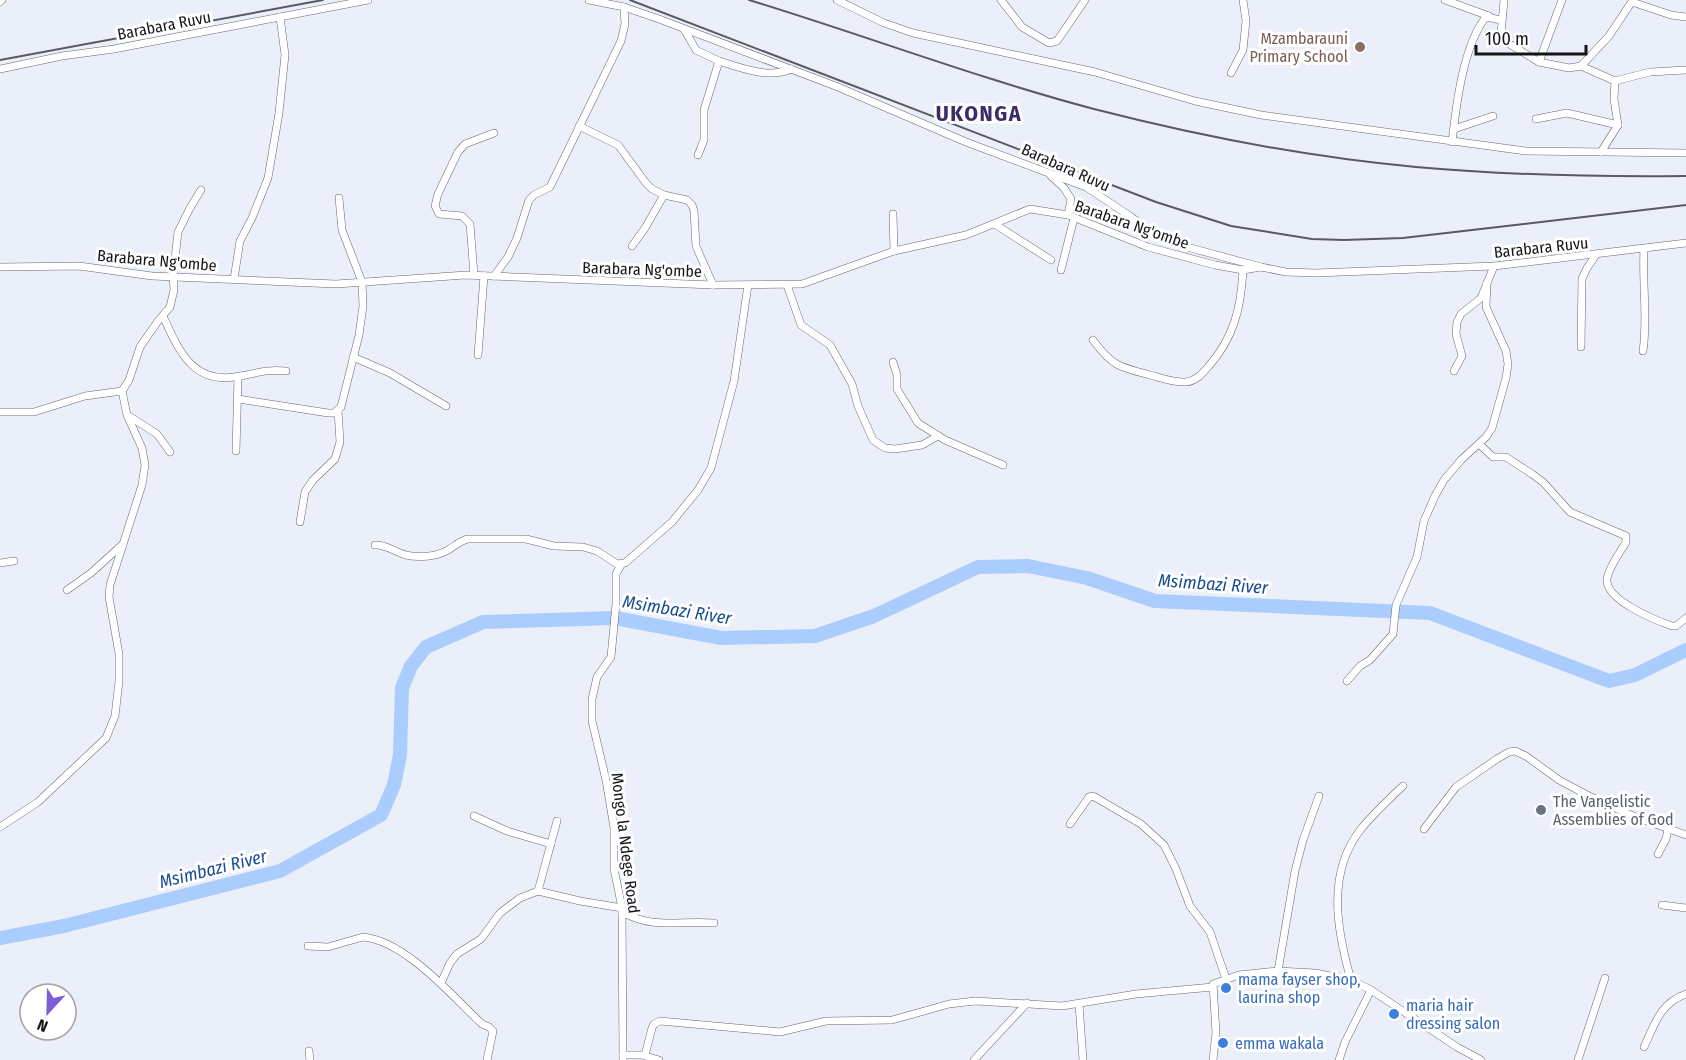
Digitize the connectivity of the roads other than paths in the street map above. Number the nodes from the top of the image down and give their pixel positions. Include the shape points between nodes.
1 (368, 0) edge
2 (589, 0) edge
3 (837, 0) edge
4 (1001, 0) edge
5 (1085, 0) edge
6 (1243, 0) edge
7 (1445, 0) edge
8 (1504, 0) edge
9 (1562, 0) edge
10 (1633, 1) edge
11 (624, 7) junction
12 (280, 16) junction
13 (1489, 16) junction
14 (1686, 17) edge
15 (1502, 20) junction
16 (684, 29) junction
17 (719, 61) junction
18 (1539, 62) junction
19 (1581, 66) junction
20 (0, 69) edge
21 (791, 69) junction
22 (1686, 70) edge
23 (1231, 73) dead end
24 (1615, 81) junction
25 (1493, 116) dead end
26 (1536, 119) dead end
27 (1618, 125) junction
28 (579, 126) junction
29 (1454, 129) junction
30 (494, 133) dead end
31 (1452, 142) junction
32 (1601, 152) junction
33 (1686, 153) edge
34 (698, 155) dead end
35 (1046, 171) junction
36 (201, 190) dead end
37 (664, 195) junction
38 (339, 198) dead end
39 (893, 214) dead end
40 (1071, 216) junction
41 (996, 225) junction
42 (1686, 243) edge
43 (632, 246) dead end
44 (1644, 250) junction
45 (894, 251) junction
46 (1596, 255) junction
47 (1051, 260) dead end
48 (1494, 266) junction
49 (0, 267) edge
50 (1261, 267) junction
51 (1061, 270) dead end
52 (1243, 270) junction
53 (474, 275) junction
54 (172, 276) junction
55 (484, 276) junction
56 (494, 276) junction
57 (234, 279) junction
58 (362, 282) junction
59 (1488, 282) junction
60 (713, 285) junction
61 (748, 285) junction
62 (787, 285) junction
63 (164, 316) junction
64 (1093, 340) dead end
65 (1581, 347) dead end
66 (1643, 351) dead end
67 (478, 355) dead end
68 (353, 357) junction
69 (893, 362) dead end
70 (286, 371) dead end
71 (1454, 371) dead end
72 (238, 377) junction
73 (122, 391) junction
74 (238, 399) junction
75 (446, 406) dead end
76 (338, 411) junction
77 (0, 412) edge
78 (127, 415) junction
79 (938, 436) junction
80 (1479, 444) junction
81 (236, 451) dead end
82 (170, 452) dead end
83 (1003, 465) dead end
84 (300, 522) dead end
85 (125, 543) junction
86 (375, 545) dead end
87 (14, 561) dead end
88 (0, 563) edge
89 (621, 565) junction
90 (67, 590) dead end
91 (1686, 618) edge
92 (1347, 681) dead end
93 (1403, 786) dead end
94 (1319, 796) dead end
95 (474, 816) dead end
96 (557, 821) dead end
97 (1070, 824) dead end
98 (0, 827) edge
99 (1424, 829) dead end
100 (1668, 829) junction
101 (1686, 835) edge
102 (551, 844) junction
103 (1658, 854) dead end
104 (538, 891) junction
105 (1662, 905) dead end
106 (1686, 908) edge
107 (622, 910) junction
108 (714, 923) dead end
109 (308, 946) dead end
110 (1278, 971) junction
111 (1605, 978) dead end
112 (1226, 979) junction
113 (1351, 980) junction
114 (441, 983) junction
115 (1213, 987) junction
116 (1371, 990) junction
117 (1686, 994) edge
118 (1027, 1003) junction
119 (1079, 1004) junction
120 (1644, 1047) dead end
121 (309, 1051) dead end
122 (645, 1055) junction
123 (623, 1058) edge
124 (310, 1060) edge
125 (487, 1060) edge
126 (659, 1060) edge
127 (974, 1060) edge
128 (1083, 1060) edge
129 (1213, 1060) edge
130 (1339, 1060) edge
131 (1481, 1060) edge
132 (1578, 1060) edge

1 - 12 street, Barabara Ruvu
2 - 11 street, Barabara Ruvu
3 - 31 street via 913,33 1095,72 1195,101 1261,116
4 - 5 street via 1022,27 1049,43 1057,41
6 - 23 street via 1243,51
7 - 13 street
8 - 15 street
9 - 18 street
10 - 14 street
10 - 19 street via 1609,36
11 - 16 street, Barabara Ruvu
11 - 28 street via 624,34
12 - 20 street, Barabara Ruvu
12 - 57 street via 285,55 268,178 240,241
13 - 15 street
13 - 29 street via 1480,25 1469,55 1456,103
15 - 18 street via 1503,40
16 - 17 street via 696,50
16 - 21 street, Barabara Ruvu
17 - 21 street via 764,72
17 - 34 street via 704,110 704,140
18 - 19 street via 1569,68
19 - 24 street
21 - 35 street, Barabara Ruvu
22 - 24 street via 1650,72
24 - 27 street
25 - 29 street
26 - 27 street via 1567,113
27 - 32 street
28 - 37 street via 618,145 646,183
28 - 56 street via 550,187 529,200 517,237
29 - 31 street
30 - 53 street via 465,144 458,152 435,206 439,214 462,216 470,224
31 - 32 street via 1526,151
32 - 33 street
35 - 40 street via 1071,198
35 - 50 street, Barabara Ruvu via 1086,187 1155,235
36 - 54 street via 178,232
37 - 43 street
37 - 60 street via 687,200 692,205 696,246
38 - 58 street via 342,230
39 - 45 street
40 - 41 street, Barabara Ng'ombe via 1030,209
40 - 51 street
40 - 52 street, Barabara Ng'ombe via 1148,247
41 - 45 street, Barabara Ng'ombe
41 - 47 street
42 - 44 street, Barabara Ruvu
44 - 46 street, Barabara Ruvu
44 - 66 street
45 - 62 street, Barabara Ng'ombe via 802,284
46 - 48 street, Barabara Ruvu
46 - 65 street via 1582,279
48 - 50 street, Barabara Ruvu via 1316,273
48 - 59 street
49 - 54 street, Barabara Ng'ombe via 79,266
50 - 52 street, Barabara Ng'ombe
52 - 64 street via 1242,299 1231,334 1215,360 1188,382 1123,368
53 - 55 street, Barabara Ng'ombe
53 - 58 street, Barabara Ng'ombe
54 - 57 street, Barabara Ng'ombe
54 - 63 street via 174,290
55 - 56 street, Barabara Ng'ombe
55 - 67 street
56 - 60 street, Barabara Ng'ombe
57 - 58 street, Barabara Ng'ombe
58 - 68 street via 363,306
59 - 71 street via 1481,298 1456,322 1462,356
59 - 80 street via 1486,307 1508,364 1492,428
60 - 61 street, Barabara Ng'ombe
61 - 62 street, Barabara Ng'ombe
61 - 89 street via 734,381 711,468 699,490 672,522
62 - 79 street via 801,325 830,345 852,384 873,440 895,449 922,445
63 - 72 street via 183,356 196,370 211,376
63 - 73 street via 140,347
68 - 75 street via 390,373
68 - 76 street
69 - 79 street via 897,389 906,405 918,423
70 - 72 street via 269,369
72 - 74 street
73 - 77 street via 85,396 34,412
73 - 78 street
74 - 76 street via 301,410
74 - 81 street
76 - 84 street via 340,442 335,459 305,492
78 - 82 street via 157,434
78 - 85 street via 145,465
79 - 83 street
80 - 91 street via 1493,457 1506,457 1543,482 1570,512 1626,536 1607,578 1611,593 1672,626
80 - 92 street via 1444,480 1435,496 1424,521 1417,557 1398,597 1393,634
85 - 90 street
85 - 98 street via 110,585 119,654 116,708 109,732 38,802
86 - 89 street via 382,544 406,555 432,556 468,538 526,539 554,546 583,547
87 - 88 street
89 - 107 street, Mongo la Ndege Road via 616,574 611,657 597,677 592,721 614,828 614,869
93 - 113 street via 1360,831 1344,862 1337,893 1339,937
94 - 110 street via 1295,871
95 - 102 street
96 - 102 street
97 - 112 street via 1093,796 1157,838 1170,854 1190,906 1210,932
99 - 100 street via 1456,787 1515,751 1591,797
100 - 101 street
100 - 103 street
102 - 104 street
104 - 107 street
104 - 114 street via 500,913 481,939 454,957
105 - 106 street
107 - 108 street via 634,919 652,923
107 - 123 street, Mongo la Ndege Road
109 - 114 street via 328,947 369,938 399,951
110 - 112 street
110 - 113 street
111 - 132 street
112 - 115 street via 1215,982
113 - 116 street
114 - 125 street via 493,1031
115 - 119 street
115 - 129 street
116 - 130 street
116 - 131 street
117 - 120 street via 1669,1002 1660,1012
118 - 119 street
118 - 122 street via 957,1003 892,1020 826,1021 780,1032 660,1021 652,1028
118 - 127 street
119 - 128 street
121 - 124 street
122 - 123 street
122 - 126 street

